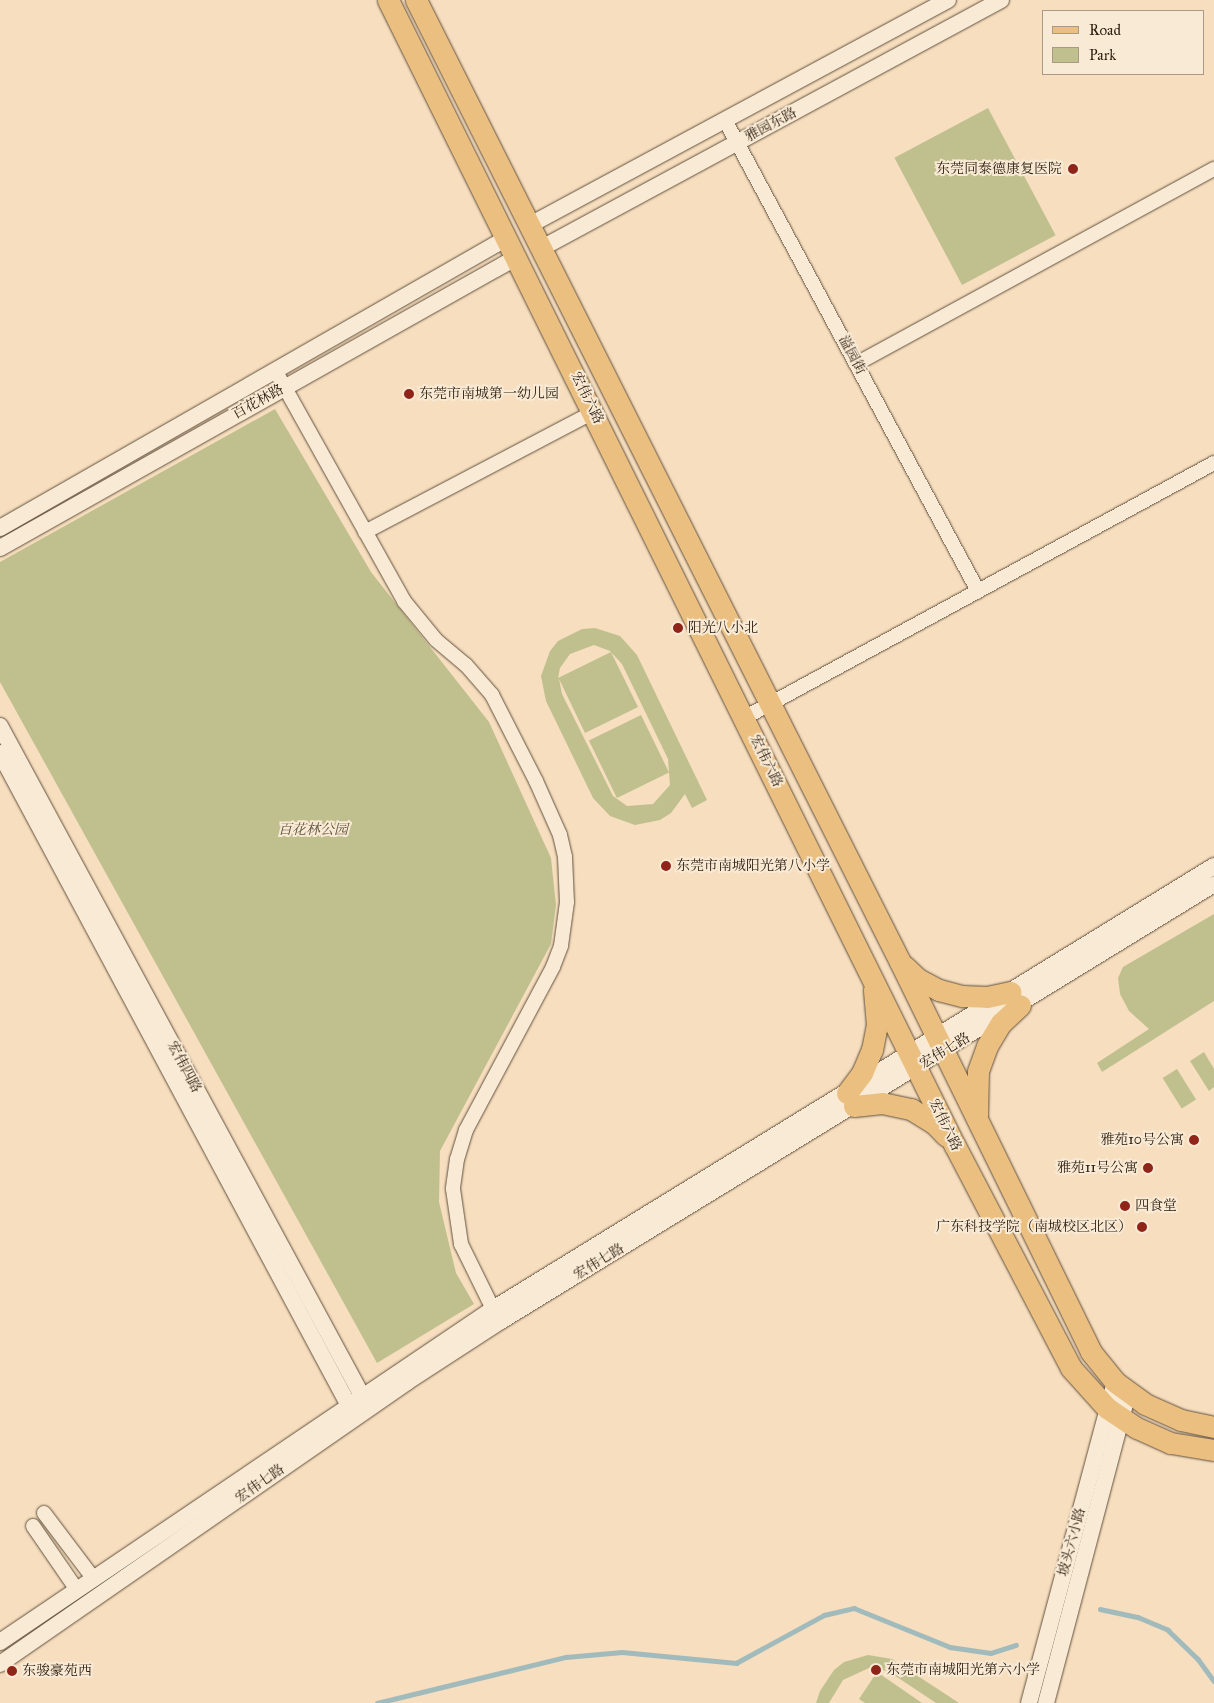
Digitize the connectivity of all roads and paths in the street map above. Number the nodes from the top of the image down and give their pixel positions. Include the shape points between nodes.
1 (388, 0) edge
2 (416, 0) edge
3 (948, 0) edge
4 (1001, 0) edge
5 (725, 120) junction
6 (738, 143) junction
7 (1214, 169) edge
8 (528, 226) junction
9 (507, 238) junction
10 (540, 250) junction
11 (517, 257) junction
12 (856, 364) junction
13 (275, 370) junction
14 (285, 387) junction
15 (594, 412) junction
16 (1214, 462) edge
17 (0, 528) edge
18 (365, 532) junction
19 (0, 548) edge
20 (978, 591) junction
21 (769, 704) junction
22 (744, 718) junction
23 (0, 726) edge
24 (0, 753) edge
25 (1214, 866) edge
26 (1214, 884) edge
27 (900, 962) junction
28 (871, 976) junction
29 (1015, 998) junction
30 (939, 1045) junction
31 (914, 1060) junction
32 (851, 1100) junction
33 (978, 1123) junction
34 (954, 1146) junction
35 (492, 1309) junction
36 (1122, 1387) junction
37 (366, 1403) junction
38 (352, 1413) junction
39 (1114, 1413) junction
40 (1214, 1427) edge
41 (1214, 1450) edge
42 (44, 1513) dead end
43 (33, 1526) dead end
44 (94, 1579) junction
45 (77, 1590) junction
46 (0, 1642) edge
47 (0, 1664) edge
48 (1029, 1703) edge
49 (1046, 1703) edge

1 - 9 main road, 宏伟六路
2 - 8 main road, 宏伟六路
3 - 5 street, 雅园东路
4 - 6 street, 雅园东路
5 - 6 street, 溢园街
5 - 8 street, 雅园东路
6 - 10 street, 雅园东路
6 - 12 street, 溢园街
7 - 12 street
8 - 10 main road, 宏伟六路
9 - 11 main road, 宏伟六路
9 - 13 street, 百花林路
10 - 21 main road, 宏伟六路
11 - 14 street, 百花林路
11 - 15 main road, 宏伟六路
12 - 20 street, 溢园街
13 - 14 street
13 - 17 street, 百花林路
14 - 18 street
14 - 19 street, 百花林路
15 - 18 street
15 - 22 main road, 宏伟六路
16 - 20 street
18 - 35 street via 404,601 436,640 466,665 492,695 536,781 560,835 565,857 567,909 554,967 466,1130 457,1159 453,1189 460,1244
20 - 21 street
21 - 22 street
21 - 27 main road, 宏伟六路
22 - 28 main road, 宏伟六路
23 - 37 street, 宏伟四路
24 - 38 street, 宏伟四路
25 - 29 street, 宏伟七路
26 - 29 street, 宏伟七路
27 - 29 main road via 918,979 939,990 962,996
27 - 30 main road, 宏伟六路
28 - 31 main road, 宏伟六路
28 - 32 main road via 877,1000 874,1042
29 - 30 street, 宏伟七路
29 - 33 main road via 987,1046 978,1071 975,1097
30 - 31 street, 宏伟七路
30 - 33 main road, 宏伟六路
31 - 32 street, 宏伟七路
31 - 34 main road, 宏伟六路
32 - 34 main road via 911,1109 935,1124
32 - 35 street, 宏伟七路
32 - 37 street, 宏伟七路
33 - 36 main road, 宏伟六路 via 1091,1352
34 - 39 main road, 宏伟六路 via 1071,1368
35 - 37 street, 宏伟七路
36 - 39 street, 坡头六小路
36 - 40 main road, 宏伟六路 via 1162,1413
37 - 38 street, 宏伟七路
38 - 44 street, 宏伟七路
38 - 47 street, 宏伟七路
39 - 41 main road, 宏伟六路 via 1170,1443
39 - 48 street, 坡头六小路
39 - 49 street, 坡头六小路
42 - 44 street
43 - 45 street
44 - 45 street, 宏伟七路
45 - 46 street, 宏伟七路

